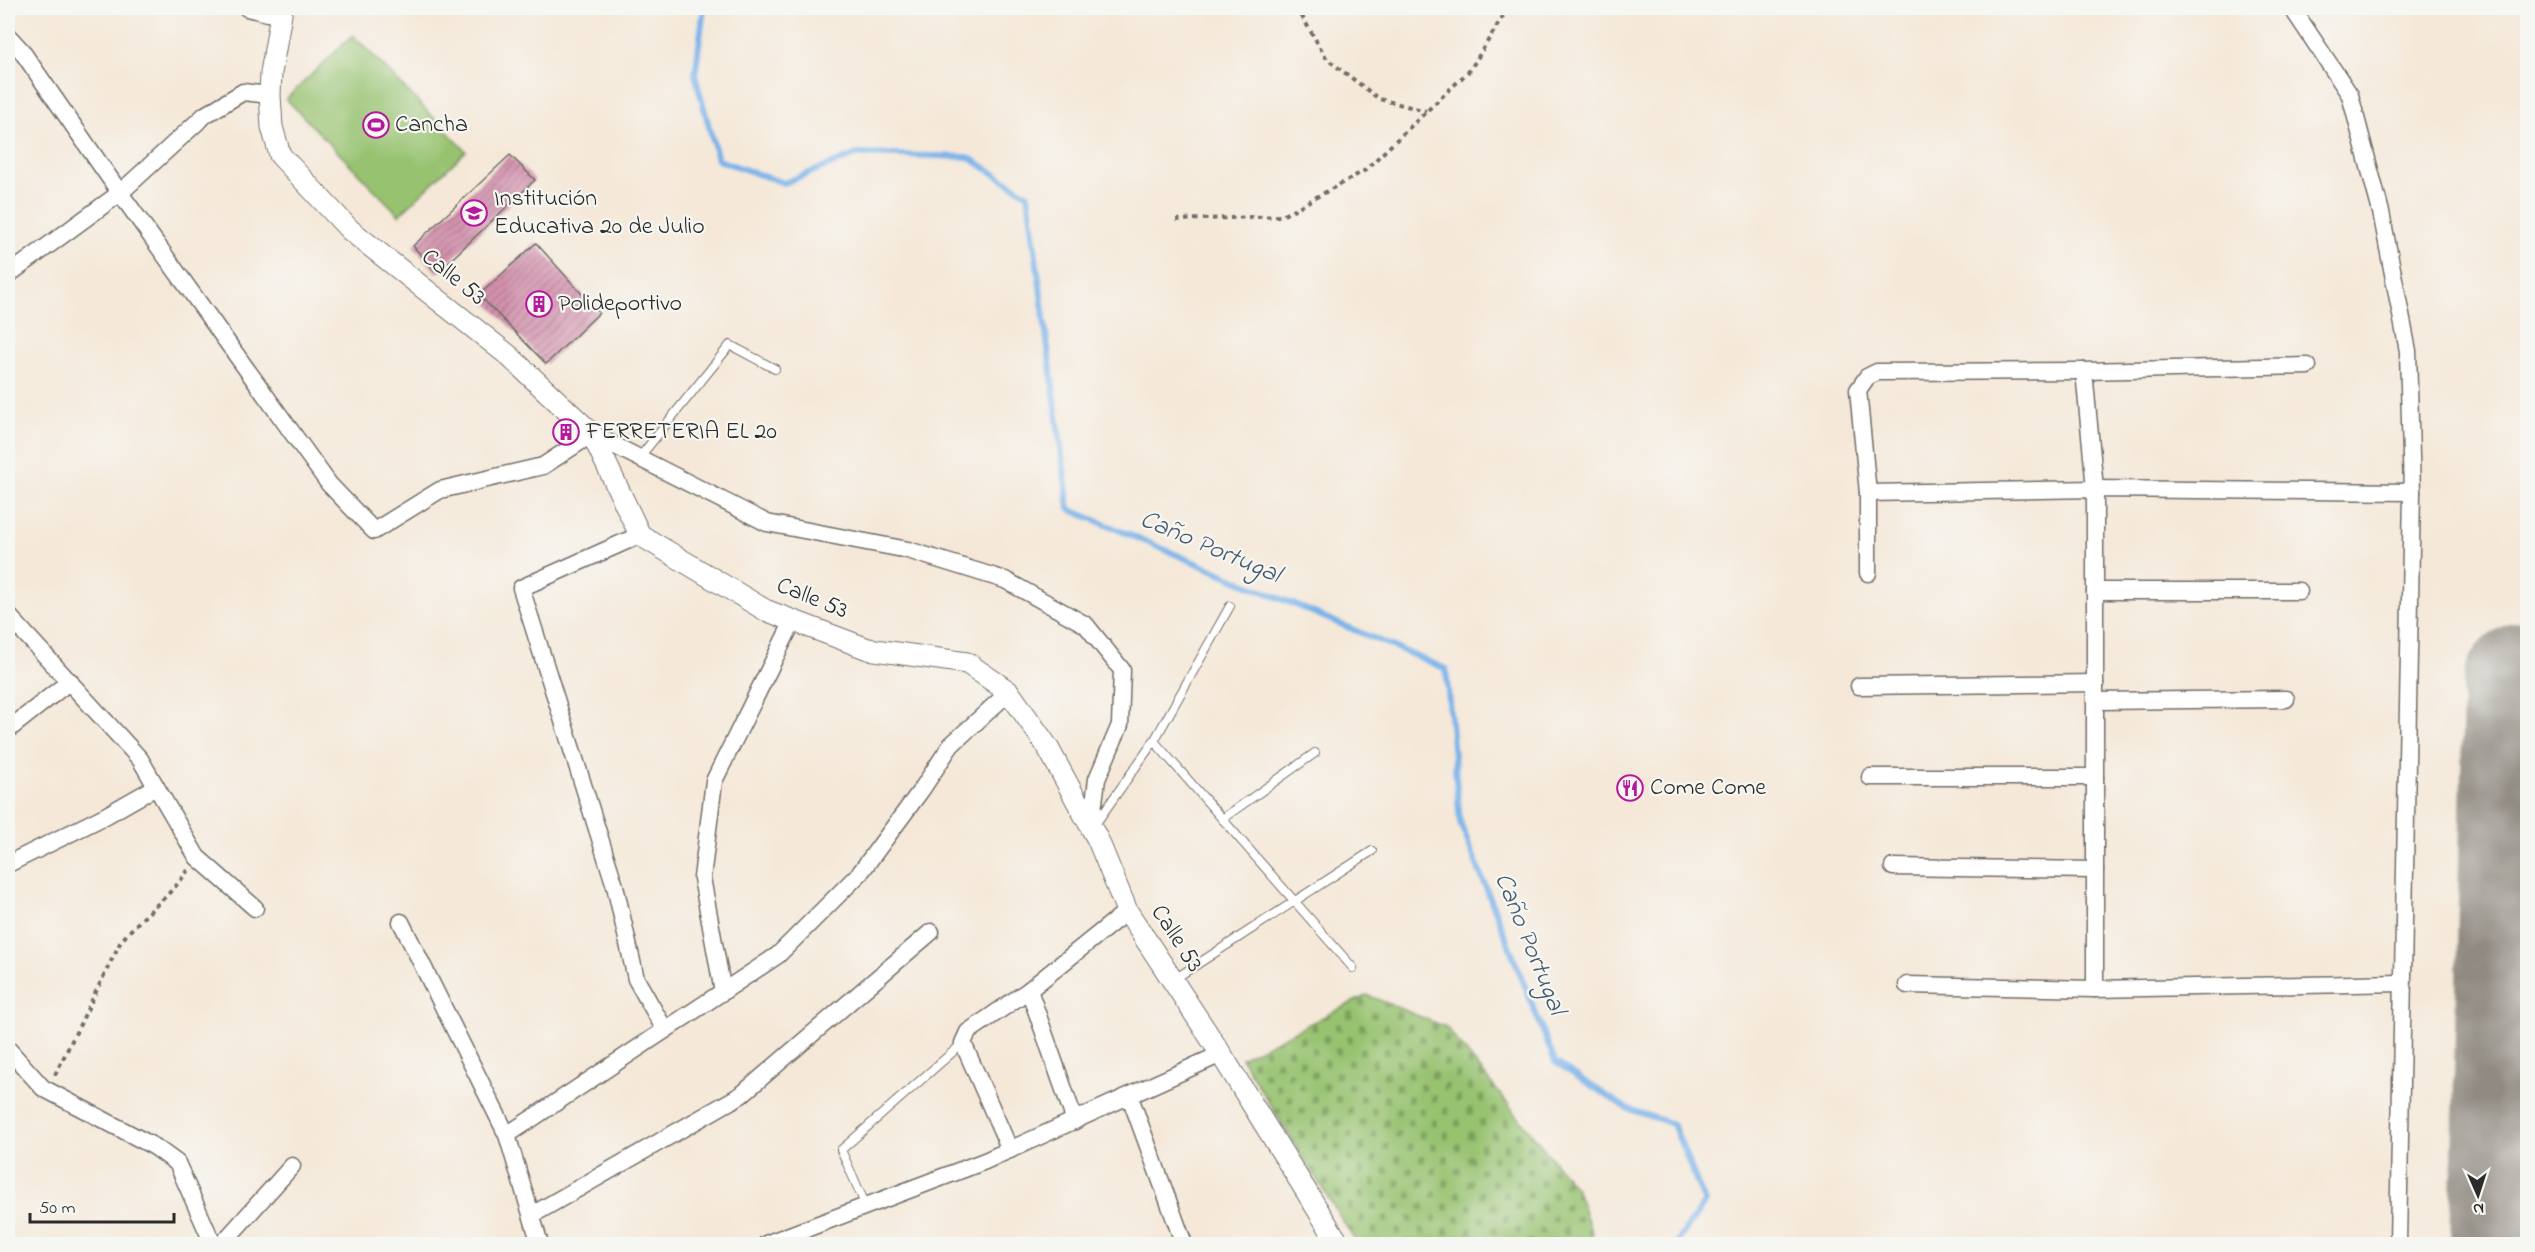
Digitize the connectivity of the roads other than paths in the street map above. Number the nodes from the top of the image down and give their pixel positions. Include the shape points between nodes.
1 (247, 8) edge
2 (2292, 8) edge
3 (281, 12) edge
4 (8, 36) edge
5 (270, 94) junction
6 (120, 193) junction
7 (8, 275) edge
8 (2308, 366) dead end
9 (775, 369) dead end
10 (2084, 371) junction
11 (592, 434) junction
12 (639, 458) junction
13 (2095, 489) junction
14 (2412, 492) junction
15 (1868, 493) junction
16 (639, 535) junction
17 (1868, 573) dead end
18 (2095, 591) junction
19 (2299, 591) dead end
20 (1230, 606) dead end
21 (8, 615) edge
22 (793, 621) junction
23 (69, 681) junction
24 (2095, 683) junction
25 (1858, 686) dead end
26 (1009, 692) junction
27 (2286, 699) dead end
28 (2095, 701) junction
29 (8, 730) edge
30 (1154, 741) junction
31 (1315, 753) dead end
32 (1870, 777) dead end
33 (2095, 777) junction
34 (156, 788) junction
35 (1222, 819) junction
36 (1091, 827) junction
37 (1372, 851) dead end
38 (8, 864) edge
39 (1893, 867) dead end
40 (2096, 870) junction
41 (1296, 902) junction
42 (255, 908) dead end
43 (1127, 911) junction
44 (401, 922) dead end
45 (931, 932) dead end
46 (1353, 968) dead end
47 (1172, 980) junction
48 (2402, 983) junction
49 (1907, 985) dead end
50 (2095, 989) junction
51 (1029, 990) junction
52 (723, 992) junction
53 (665, 1030) junction
54 (963, 1043) junction
55 (8, 1049) edge
56 (1221, 1054) junction
57 (1130, 1097) junction
58 (1075, 1121) junction
59 (507, 1135) junction
60 (1010, 1150) junction
61 (292, 1166) dead end
62 (866, 1206) junction
63 (532, 1215) junction
64 (213, 1245) edge
65 (222, 1245) edge
66 (540, 1245) edge
67 (766, 1245) edge
68 (1184, 1245) edge
69 (1339, 1245) edge
70 (2398, 1245) edge

1 - 3 street
2 - 14 street via 2350,95 2381,212 2408,351
3 - 5 street, Calle 53
4 - 6 street
5 - 6 street via 243,92 205,115
5 - 11 street, Calle 53 via 272,127 280,155 350,230 508,355
6 - 7 street
6 - 11 street via 328,483 374,531 440,490 543,466
8 - 10 street
9 - 12 lane via 730,345
10 - 13 street
10 - 15 street via 1877,372 1867,377 1858,390
11 - 12 street
11 - 16 street, Calle 53
12 - 36 street via 767,524 908,550 1005,580 1086,625 1122,670 1120,725 1097,779
13 - 14 street
13 - 15 street
13 - 18 street
14 - 48 street
15 - 17 street
16 - 22 street, Calle 53 via 765,610
16 - 53 street via 521,588 615,886 636,979
18 - 19 street
18 - 24 street
20 - 30 lane
21 - 23 street
22 - 26 street, Calle 53 via 868,649 967,663
22 - 52 street via 714,781 702,878
23 - 29 street
23 - 34 street via 140,759
24 - 25 street
24 - 28 street
26 - 36 street, Calle 53 via 1047,746
26 - 52 street via 951,745 860,873 778,955
27 - 28 street
28 - 33 street
30 - 35 lane
30 - 36 lane
31 - 35 lane
32 - 33 street
33 - 40 street
34 - 38 street
34 - 42 street via 197,857
35 - 41 lane
36 - 43 street, Calle 53
37 - 41 lane
39 - 40 street
40 - 50 street
41 - 46 lane
41 - 47 lane
43 - 47 street, Calle 53
43 - 51 street
44 - 59 street
45 - 63 street via 741,1095
47 - 56 street, Calle 53
48 - 50 street
48 - 70 street
49 - 50 street
51 - 54 street via 968,1032
51 - 58 street
52 - 53 street
53 - 59 street
54 - 60 street
54 - 62 lane via 841,1150
55 - 64 street via 43,1088 155,1147 177,1163
56 - 57 street
56 - 69 street, Calle 53
57 - 58 street
57 - 68 street
58 - 60 street
59 - 63 street
60 - 62 street
61 - 65 street
62 - 67 street
63 - 66 street

